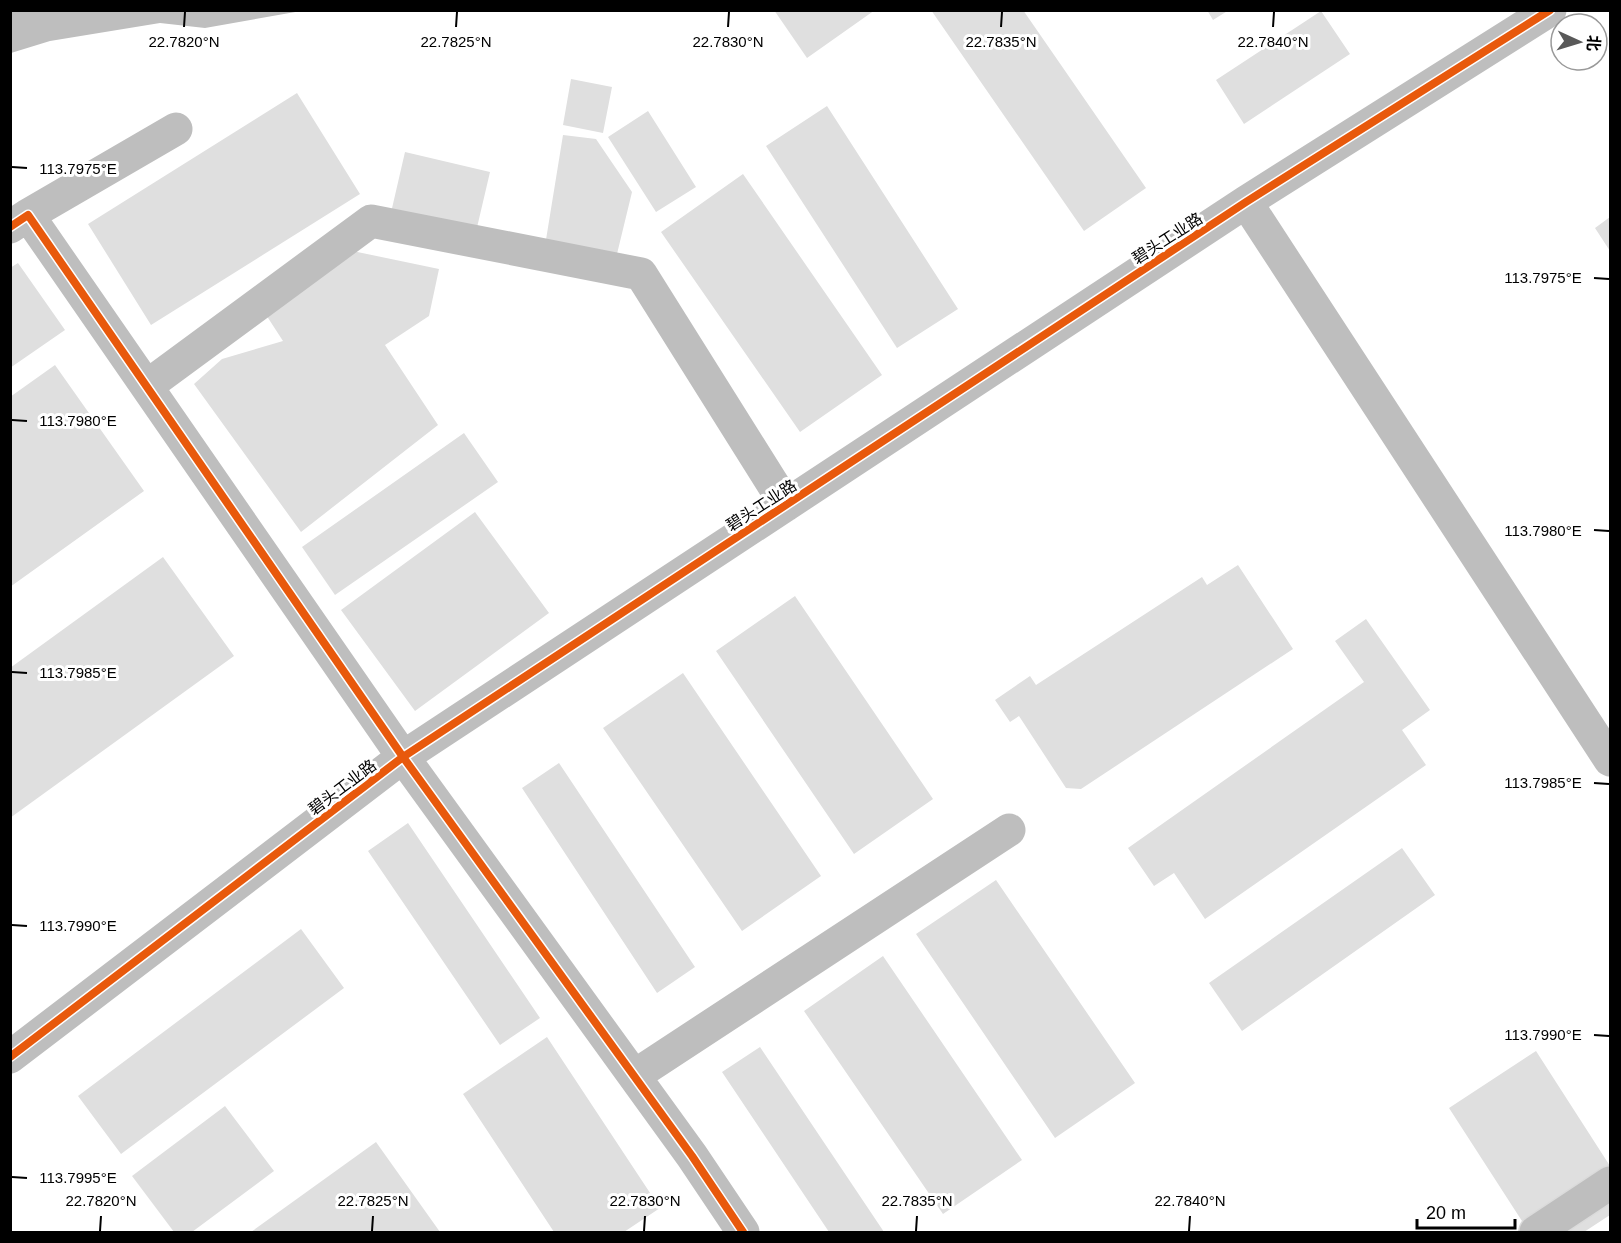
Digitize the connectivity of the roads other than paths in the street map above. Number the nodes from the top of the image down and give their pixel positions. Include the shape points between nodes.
1 (1550, 10) edge
2 (176, 129) dead end
3 (1246, 202) junction
4 (19, 221) edge
5 (147, 386) junction
6 (786, 505) junction
7 (404, 757) junction
8 (1611, 760) edge
9 (1009, 830) dead end
10 (10, 1057) edge
11 (634, 1076) junction
12 (1611, 1183) edge
13 (743, 1233) edge
14 (1536, 1233) edge

1 - 3 street, 碧头工业路
2 - 4 street
3 - 6 street, 碧头工业路
3 - 8 street
4 - 5 street
5 - 6 street via 371,221 641,274
5 - 7 street
6 - 7 street, 碧头工业路
7 - 10 street, 碧头工业路
7 - 11 street
9 - 11 street
11 - 13 street
12 - 14 street

